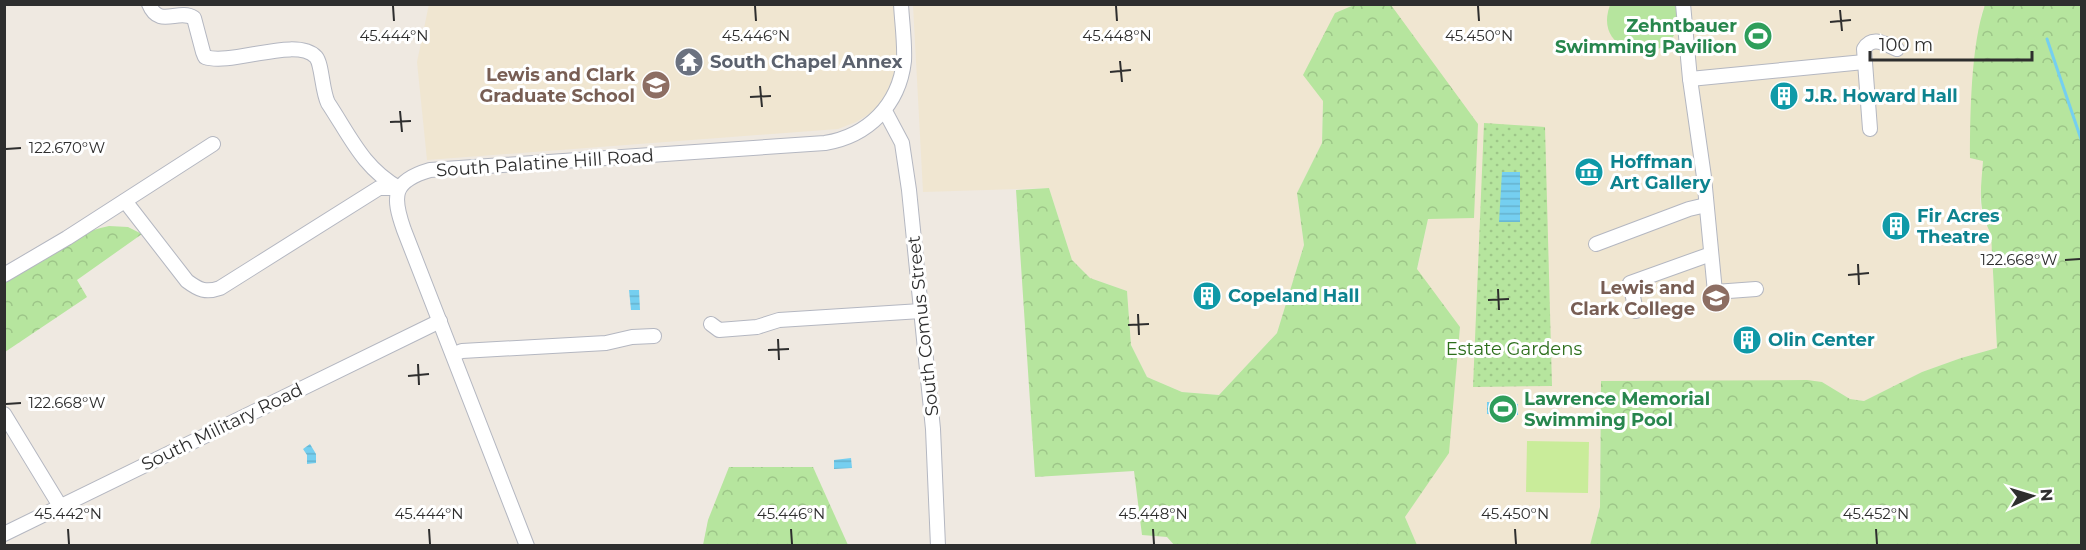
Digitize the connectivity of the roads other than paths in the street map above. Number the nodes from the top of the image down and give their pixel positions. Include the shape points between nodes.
1 (149, 4) edge
2 (901, 4) edge
3 (1683, 4) edge
4 (1897, 49) dead end
5 (1864, 62) junction
6 (1689, 79) junction
7 (885, 111) junction
8 (1870, 129) dead end
9 (213, 144) dead end
10 (399, 188) junction
11 (125, 201) junction
12 (1706, 206) junction
13 (1596, 244) dead end
14 (1711, 254) junction
15 (4, 275) edge
16 (1756, 289) dead end
17 (921, 311) junction
18 (1635, 311) dead end
19 (440, 321) junction
20 (711, 324) dead end
21 (654, 336) dead end
22 (453, 354) junction
23 (4, 414) edge
24 (60, 506) junction
25 (4, 534) edge
26 (527, 546) edge
27 (938, 546) edge

1 - 10 street via 159,16 194,18 205,57 272,50 314,56 319,62 328,102 370,167
2 - 7 street, South Palatine Hill Road via 902,71
3 - 6 street
4 - 5 street via 1872,41 1864,49
5 - 6 street
5 - 8 street
6 - 12 street
7 - 10 street, South Palatine Hill Road via 858,132 825,143 430,170 409,178
7 - 17 street, South Comus Street via 904,151
9 - 11 street
10 - 11 street via 379,188 220,288 204,291 187,281
10 - 19 street via 400,217
11 - 15 street
12 - 13 street
12 - 14 street
14 - 16 street via 1715,292
14 - 18 street via 1630,283
17 - 20 street via 779,320 757,327 719,330
17 - 27 street, South Comus Street via 933,429
19 - 22 street
19 - 24 street, South Military Road
21 - 22 street
22 - 26 street
23 - 24 street
24 - 25 street, South Military Road

